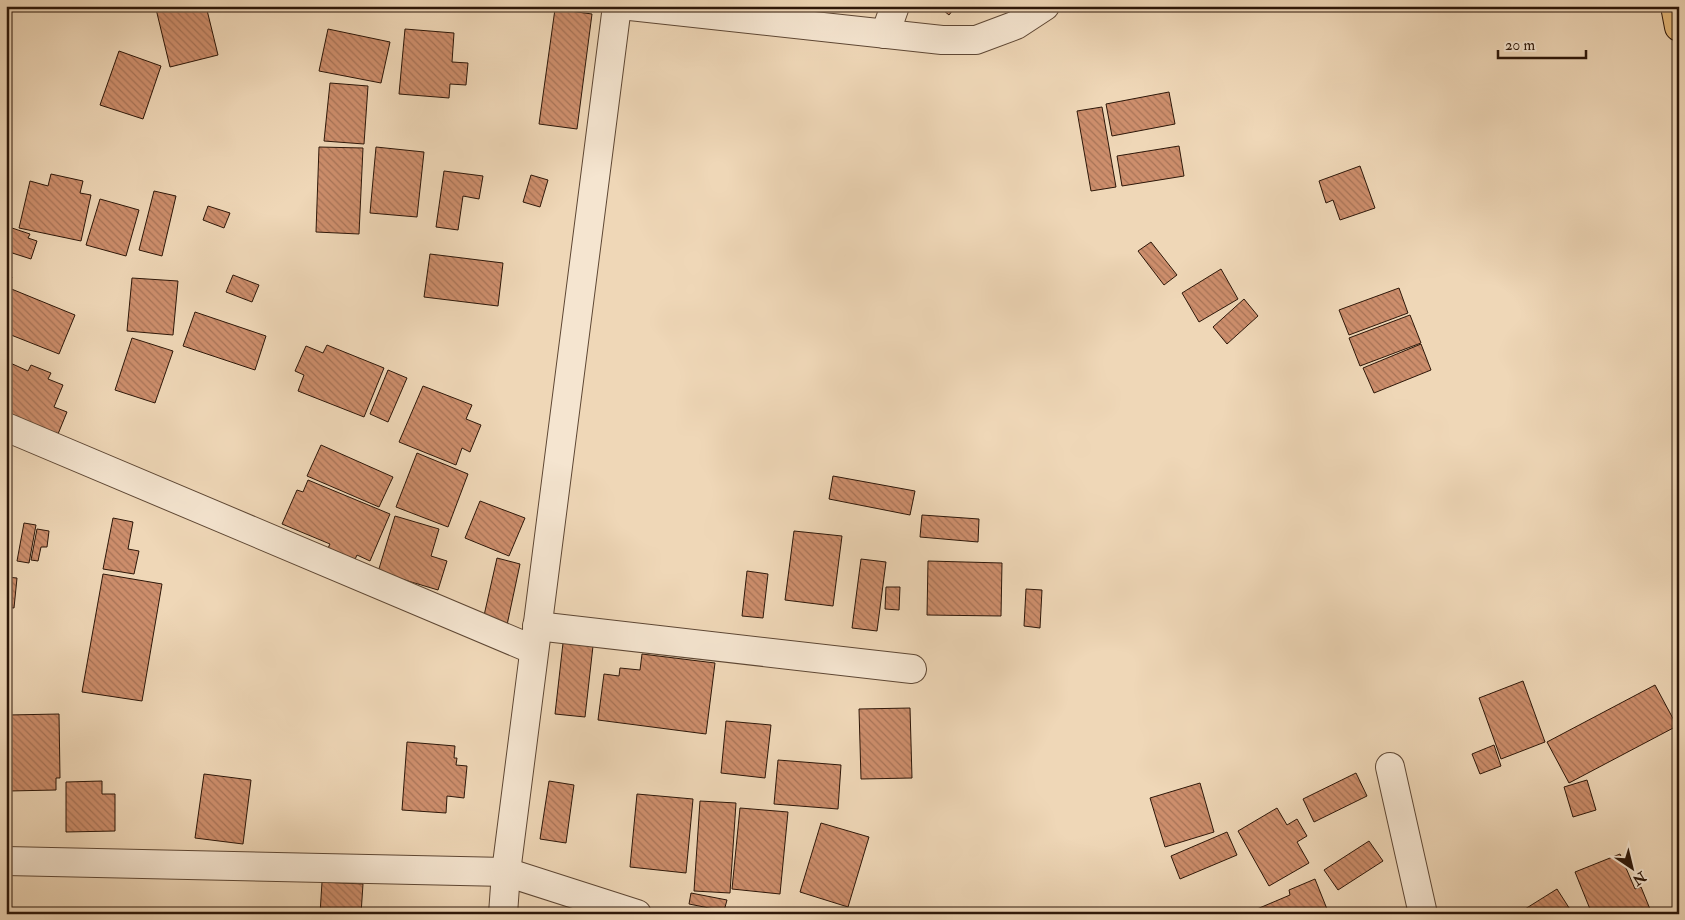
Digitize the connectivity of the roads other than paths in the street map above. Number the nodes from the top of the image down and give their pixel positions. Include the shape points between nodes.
1 (617, 6) edge
2 (630, 6) edge
3 (895, 6) edge
4 (1046, 6) edge
5 (1675, 6) edge
6 (1679, 27) edge
7 (884, 34) junction
8 (6, 426) edge
9 (536, 638) junction
10 (912, 669) dead end
11 (1390, 767) dead end
12 (6, 861) edge
13 (506, 872) junction
14 (503, 914) edge
15 (637, 914) edge
16 (1423, 914) edge

1 - 9 street
2 - 7 street
3 - 7 street
4 - 7 street via 1016,25 976,40
5 - 6 highway
8 - 9 street
9 - 10 street
9 - 13 street
11 - 16 street
12 - 13 street
13 - 14 street
13 - 15 street

